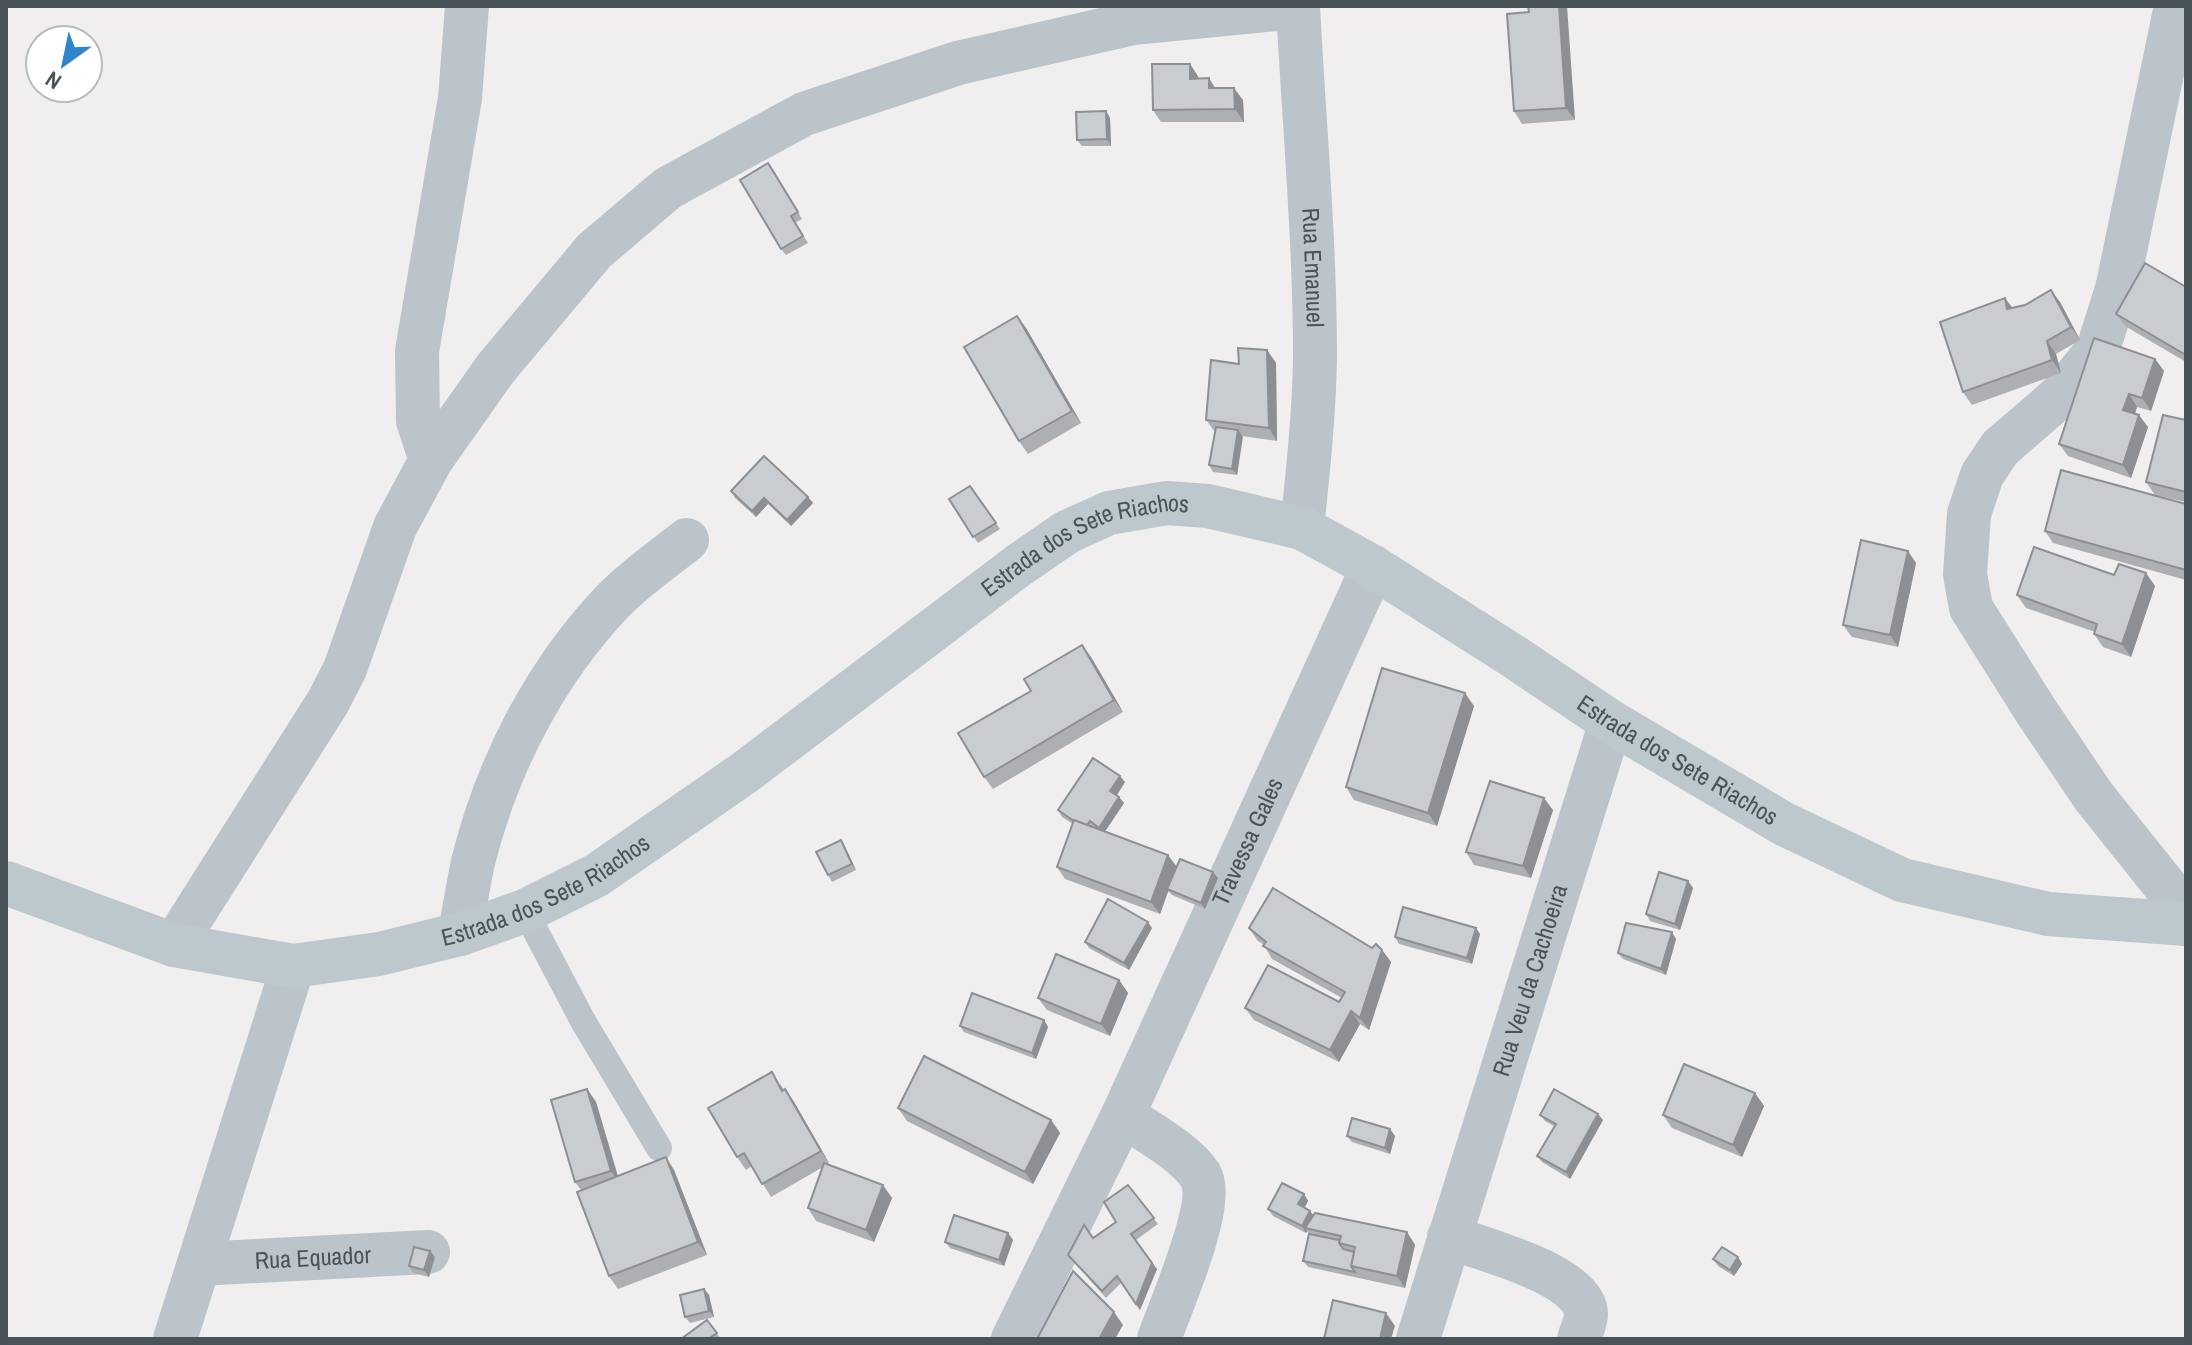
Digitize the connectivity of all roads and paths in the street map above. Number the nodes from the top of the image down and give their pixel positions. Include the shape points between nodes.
1 (467, 6) edge
2 (2176, 6) edge
3 (1298, 7) edge
4 (431, 460) junction
5 (1302, 528) junction
6 (687, 540) dead end
7 (1373, 567) junction
8 (1611, 722) junction
9 (6, 883) edge
10 (525, 911) junction
11 (2186, 912) edge
12 (2186, 924) edge
13 (460, 934) junction
14 (174, 945) junction
15 (293, 966) junction
16 (1123, 1115) junction
17 (659, 1148) dead end
18 (1449, 1237) junction
19 (428, 1252) edge
20 (199, 1264) junction
21 (175, 1339) edge
22 (1013, 1339) edge
23 (1159, 1339) edge
24 (1418, 1339) edge
25 (1579, 1339) edge

1 - 4 street via 460,98 417,351 418,421
2 - 11 street via 2117,289 2098,349 2060,396 2000,448 1982,475 1969,514 1965,574 1971,608 2036,711 2094,797
3 - 4 street via 1133,23 958,63 804,114 668,188 594,251 496,368
3 - 5 street, Rua Emanuel via 1315,359
4 - 14 street via 395,527 345,669 328,702
5 - 7 street, Estrada dos Sete Riachos
5 - 10 street, Estrada dos Sete Riachos via 1208,506 1167,503 1109,513 1067,532 682,817 597,875
6 - 13 street via 614,601 562,661 527,718 474,861
7 - 8 street, Estrada dos Sete Riachos
7 - 16 street, Travessa Gales
8 - 12 street, Estrada dos Sete Riachos via 1784,824 1902,880 2048,914
8 - 18 street, Rua Veu da Cachoeira
9 - 14 street, Estrada dos Sete Riachos
10 - 13 street, Estrada dos Sete Riachos
10 - 17 lane
13 - 15 street, Estrada dos Sete Riachos via 379,954
14 - 15 street, Estrada dos Sete Riachos
15 - 20 street
16 - 22 street, Travessa Gales
16 - 23 street via 1187,1160 1202,1178 1201,1222
18 - 24 street, Rua Veu da Cachoeira
18 - 25 street via 1557,1276 1578,1293 1587,1314
19 - 20 street, Rua Equador
20 - 21 street

